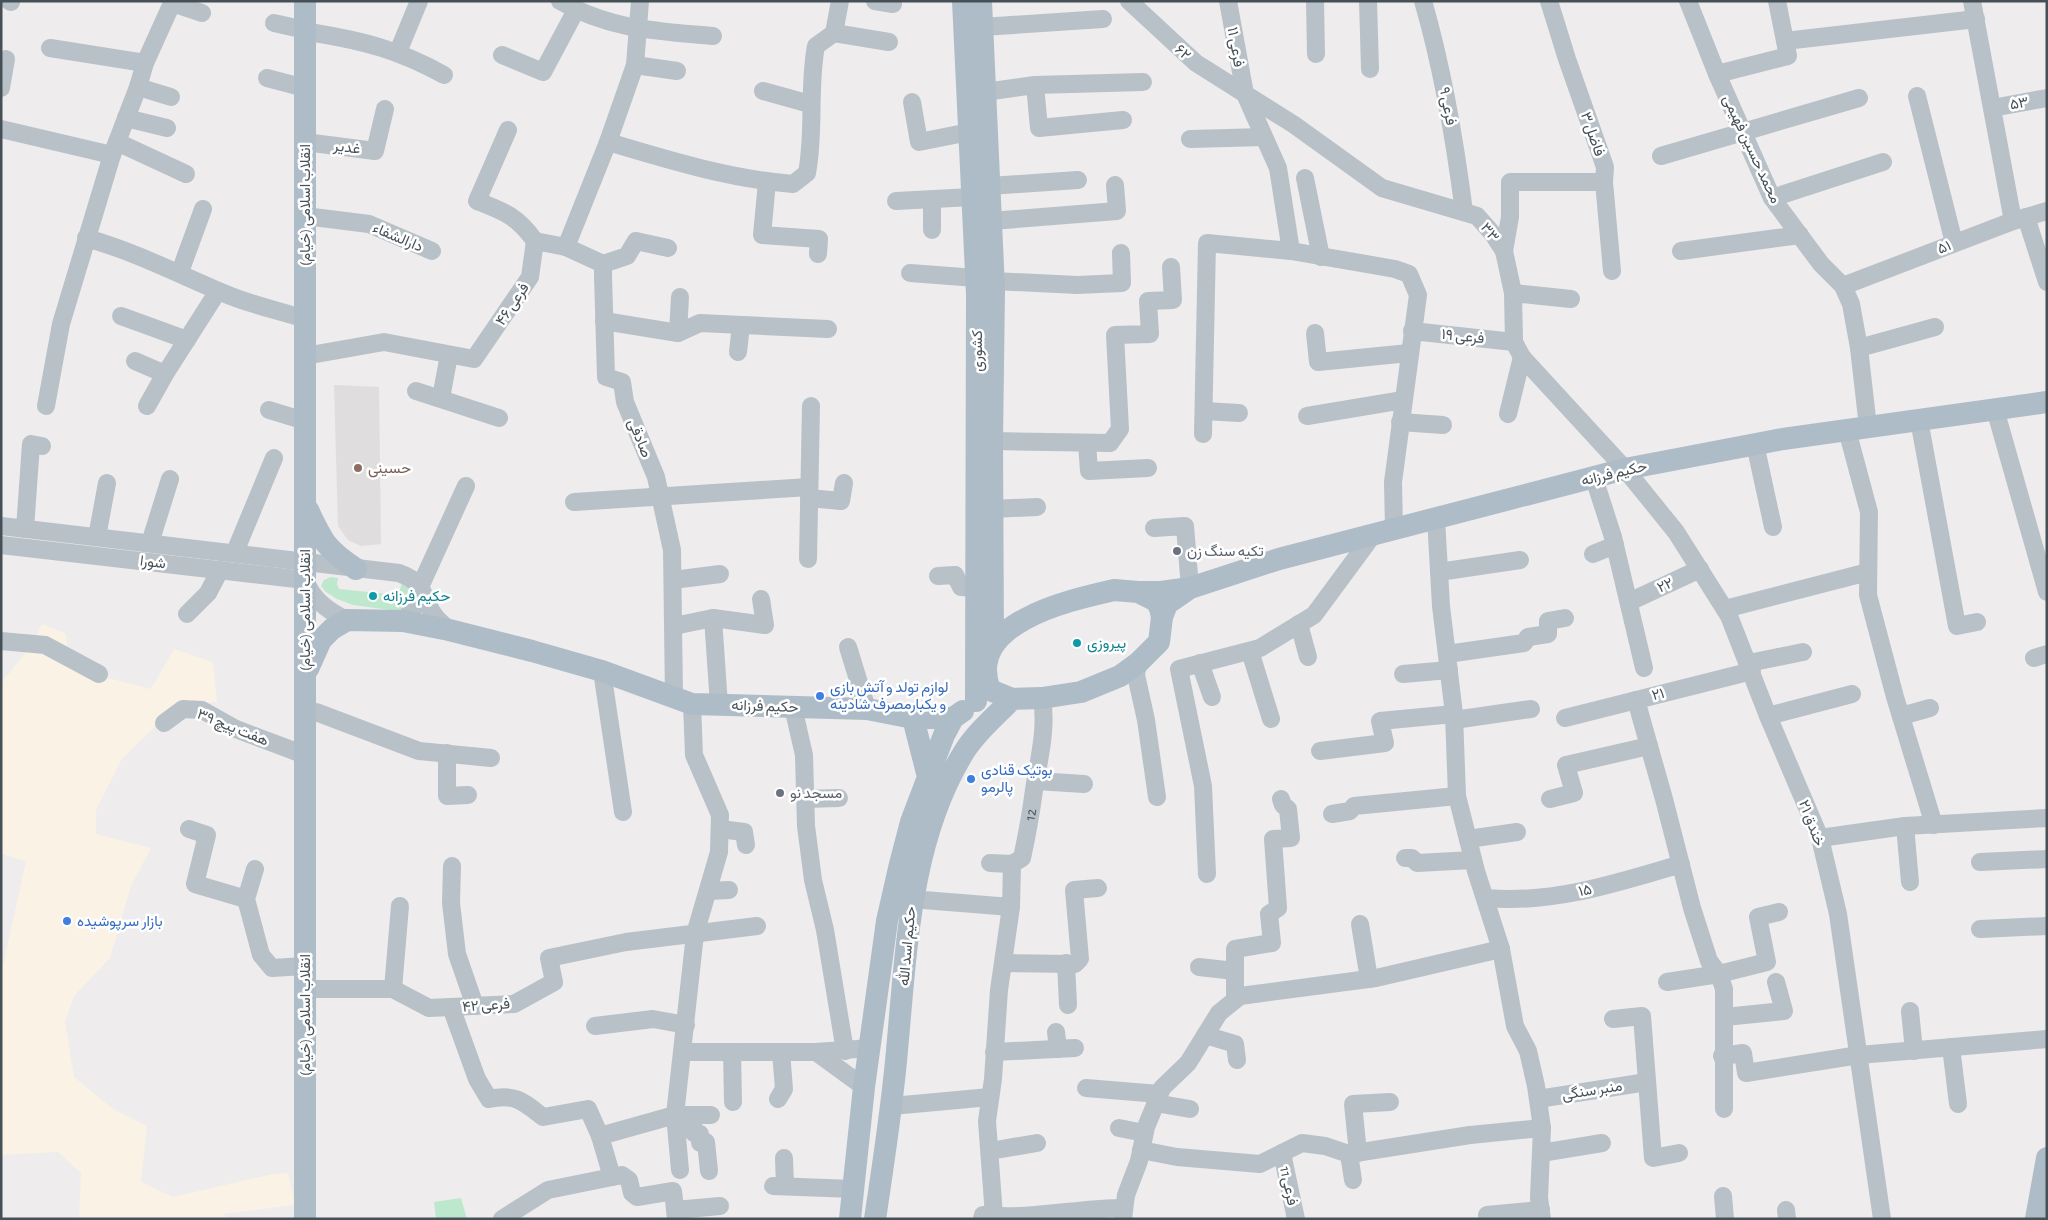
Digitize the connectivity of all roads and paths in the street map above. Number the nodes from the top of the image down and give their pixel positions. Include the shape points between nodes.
1 (305, 1) edge
2 (419, 1) edge
3 (560, 1) edge
4 (640, 1) edge
5 (840, 1) edge
6 (875, 1) edge
7 (963, 1) edge
8 (981, 1) edge
9 (1129, 1) edge
10 (1228, 1) edge
11 (1315, 1) edge
12 (1368, 1) edge
13 (1423, 1) edge
14 (1549, 1) edge
15 (1688, 1) edge
16 (1777, 1) edge
17 (1972, 1) edge
18 (173, 2) edge
19 (893, 4) dead end
20 (576, 10) junction
21 (202, 13) dead end
22 (1103, 19) dead end
23 (1976, 19) junction
24 (274, 23) dead end
25 (982, 27) junction
26 (639, 29) junction
27 (310, 32) junction
28 (834, 33) junction
29 (713, 36) dead end
30 (1785, 41) junction
31 (889, 42) dead end
32 (50, 48) dead end
33 (398, 52) junction
34 (1316, 54) dead end
35 (502, 55) dead end
36 (6, 59) dead end
37 (145, 63) junction
38 (635, 65) junction
39 (1370, 69) dead end
40 (677, 71) dead end
41 (1717, 74) junction
42 (444, 75) dead end
43 (267, 78) dead end
44 (1143, 82) dead end
45 (1035, 85) junction
46 (138, 87) junction
47 (1, 88) edge
48 (305, 88) junction
49 (763, 91) dead end
50 (985, 92) junction
51 (1245, 94) junction
52 (1917, 96) dead end
53 (171, 97) dead end
54 (1859, 98) dead end
55 (2047, 98) edge
56 (912, 102) dead end
57 (810, 104) junction
58 (1992, 108) junction
59 (385, 109) dead end
60 (126, 118) junction
61 (1123, 120) dead end
62 (167, 128) dead end
63 (1, 129) edge
64 (508, 130) dead end
65 (969, 132) junction
66 (1743, 132) junction
67 (1264, 137) junction
68 (1190, 139) dead end
69 (305, 142) junction
70 (608, 142) junction
71 (114, 149) junction
72 (1661, 156) dead end
73 (1883, 162) dead end
74 (186, 174) dead end
75 (1305, 178) dead end
76 (1078, 180) dead end
77 (766, 182) junction
78 (1604, 182) junction
79 (1115, 185) dead end
80 (981, 192) junction
81 (1772, 198) junction
82 (932, 200) junction
83 (896, 201) dead end
84 (203, 209) dead end
85 (2047, 211) edge
86 (1464, 212) junction
87 (305, 216) junction
88 (2019, 219) junction
89 (991, 221) junction
90 (932, 230) dead end
91 (1800, 235) junction
92 (86, 238) junction
93 (535, 241) junction
94 (1954, 243) junction
95 (566, 247) junction
96 (668, 248) dead end
97 (432, 251) dead end
98 (1291, 251) junction
99 (1504, 251) junction
100 (1681, 251) dead end
101 (818, 254) dead end
102 (1121, 254) dead end
103 (1320, 257) junction
104 (603, 264) junction
105 (1171, 267) dead end
106 (1612, 271) dead end
107 (180, 272) junction
108 (910, 273) dead end
109 (985, 279) junction
110 (2047, 282) edge
111 (1843, 286) junction
112 (218, 291) junction
113 (1513, 293) junction
114 (680, 297) dead end
115 (1571, 299) dead end
116 (121, 316) dead end
117 (305, 319) junction
118 (604, 321) junction
119 (742, 325) junction
120 (1935, 327) dead end
121 (828, 328) dead end
122 (1412, 331) junction
123 (678, 332) junction
124 (1315, 332) dead end
125 (187, 340) junction
126 (1859, 348) junction
127 (1518, 349) junction
128 (738, 352) dead end
129 (1409, 353) junction
130 (449, 355) junction
131 (305, 356) junction
132 (135, 361) dead end
133 (165, 374) junction
134 (416, 391) dead end
135 (441, 398) junction
136 (1403, 400) junction
137 (2047, 402) edge
138 (46, 406) dead end
139 (147, 406) dead end
140 (811, 406) dead end
141 (1994, 409) junction
142 (269, 410) dead end
143 (1204, 411) junction
144 (1238, 413) dead end
145 (1508, 414) dead end
146 (1307, 416) dead end
147 (499, 418) dead end
148 (1919, 420) junction
149 (305, 421) junction
150 (1400, 422) junction
151 (1443, 425) dead end
152 (1858, 429) junction
153 (1203, 434) dead end
154 (992, 442) junction
155 (1087, 443) junction
156 (1756, 444) junction
157 (42, 446) dead end
158 (274, 458) dead end
159 (1148, 468) dead end
160 (1625, 469) junction
161 (1594, 478) junction
162 (170, 479) dead end
163 (107, 483) dead end
164 (844, 483) dead end
165 (466, 486) dead end
166 (809, 493) junction
167 (660, 497) junction
168 (305, 502) junction
169 (574, 502) dead end
170 (1037, 507) dead end
171 (992, 509) junction
172 (1436, 518) junction
173 (1, 526) edge
174 (1773, 527) dead end
175 (1154, 528) dead end
176 (25, 529) junction
177 (1383, 532) junction
178 (97, 537) junction
179 (150, 542) junction
180 (1, 545) edge
181 (1615, 545) junction
182 (235, 552) junction
183 (1593, 554) dead end
184 (808, 559) dead end
185 (1520, 560) dead end
186 (1700, 568) junction
187 (356, 569) junction
188 (220, 570) junction
189 (305, 570) junction
190 (1439, 572) junction
191 (1868, 572) junction
192 (720, 574) dead end
193 (938, 576) dead end
194 (673, 580) junction
195 (420, 587) junction
196 (976, 588) junction
197 (1190, 588) junction
198 (1138, 592) junction
199 (2047, 592) edge
200 (761, 599) dead end
201 (1629, 602) junction
202 (1725, 609) junction
203 (187, 614) dead end
204 (1162, 617) junction
205 (713, 618) junction
206 (1565, 618) dead end
207 (347, 620) junction
208 (403, 621) junction
209 (1978, 622) dead end
210 (1299, 624) junction
211 (674, 626) junction
212 (450, 630) junction
213 (1, 641) edge
214 (993, 645) junction
215 (848, 646) dead end
216 (1250, 651) junction
217 (1803, 652) dead end
218 (1308, 657) dead end
219 (1448, 662) junction
220 (1138, 663) junction
221 (1200, 664) junction
222 (1750, 667) junction
223 (1644, 668) dead end
224 (602, 672) junction
225 (99, 674) dead end
226 (1403, 674) dead end
227 (305, 677) junction
228 (1852, 694) dead end
229 (983, 695) junction
230 (1212, 697) dead end
231 (1042, 698) junction
232 (1012, 699) junction
233 (683, 700) junction
234 (1636, 700) junction
235 (719, 705) junction
236 (793, 707) junction
237 (1930, 708) dead end
238 (867, 709) junction
239 (1531, 709) dead end
240 (316, 712) dead end
241 (1768, 716) junction
242 (1901, 716) junction
243 (1454, 717) junction
244 (913, 718) junction
245 (953, 718) junction
246 (1565, 718) dead end
247 (1271, 719) dead end
248 (164, 723) dead end
249 (1649, 746) junction
250 (1320, 751) dead end
251 (447, 753) junction
252 (305, 755) junction
253 (491, 758) dead end
254 (928, 778) junction
255 (1036, 781) junction
256 (1084, 784) dead end
257 (468, 795) dead end
258 (1457, 796) junction
259 (1157, 797) dead end
260 (839, 798) dead end
261 (805, 799) junction
262 (1281, 799) dead end
263 (1550, 800) dead end
264 (623, 812) dead end
265 (1332, 814) dead end
266 (2047, 818) edge
267 (1934, 825) junction
268 (1905, 826) junction
269 (190, 829) dead end
270 (720, 829) junction
271 (1517, 832) dead end
272 (1820, 838) junction
273 (1468, 840) junction
274 (746, 845) dead end
275 (1404, 858) dead end
276 (2047, 859) edge
277 (1473, 860) junction
278 (1980, 862) dead end
279 (990, 863) dead end
280 (1012, 864) junction
281 (1681, 864) junction
282 (452, 866) dead end
283 (255, 869) dead end
284 (1207, 874) dead end
285 (1910, 882) dead end
286 (1098, 888) dead end
287 (729, 890) dead end
288 (709, 891) junction
289 (1486, 898) junction
290 (246, 899) junction
291 (912, 899) junction
292 (400, 906) dead end
293 (1011, 908) junction
294 (1779, 912) dead end
295 (1360, 924) dead end
296 (757, 926) dead end
297 (2047, 926) edge
298 (1980, 929) dead end
299 (696, 934) junction
300 (1501, 949) junction
301 (1004, 963) junction
302 (1066, 963) junction
303 (305, 966) junction
304 (1199, 967) dead end
305 (1235, 971) junction
306 (1718, 974) junction
307 (1369, 979) junction
308 (1666, 982) dead end
309 (1776, 982) dead end
310 (304, 989) junction
311 (393, 989) junction
312 (1235, 1000) junction
313 (1068, 1005) dead end
314 (475, 1006) junction
315 (451, 1007) junction
316 (1910, 1011) dead end
317 (1725, 1017) junction
318 (1613, 1019) dead end
319 (686, 1025) junction
320 (595, 1026) dead end
321 (1205, 1035) junction
322 (2047, 1039) edge
323 (1063, 1043) dead end
324 (1951, 1047) junction
325 (871, 1048) junction
326 (844, 1051) junction
327 (1914, 1051) junction
328 (683, 1052) junction
329 (732, 1052) junction
330 (781, 1052) junction
331 (816, 1052) junction
332 (994, 1052) junction
333 (1859, 1055) junction
334 (1722, 1056) junction
335 (1237, 1060) dead end
336 (1647, 1082) junction
337 (864, 1087) junction
338 (1086, 1088) dead end
339 (990, 1097) junction
340 (1157, 1099) junction
341 (1538, 1099) junction
342 (778, 1100) dead end
343 (733, 1102) dead end
344 (1390, 1102) dead end
345 (1958, 1104) dead end
346 (892, 1106) junction
347 (1190, 1109) dead end
348 (1724, 1109) dead end
349 (684, 1115) junction
350 (712, 1115) dead end
351 (1119, 1128) dead end
352 (1542, 1128) junction
353 (600, 1136) junction
354 (1143, 1141) junction
355 (1036, 1143) dead end
356 (1602, 1143) dead end
357 (990, 1151) junction
358 (1282, 1153) junction
359 (1541, 1153) junction
360 (1679, 1153) dead end
361 (1353, 1154) junction
362 (784, 1158) dead end
363 (2047, 1161) edge
364 (680, 1170) dead end
365 (709, 1171) dead end
366 (612, 1177) junction
367 (1353, 1180) dead end
368 (853, 1189) junction
369 (1723, 1196) dead end
370 (720, 1206) dead end
371 (1124, 1213) edge
372 (676, 1214) edge
373 (1541, 1214) edge
374 (1487, 1215) dead end
375 (988, 1217) edge
376 (305, 1219) edge
377 (502, 1219) edge
378 (850, 1219) edge
379 (875, 1219) edge
380 (1296, 1219) edge
381 (1725, 1219) edge
382 (1882, 1219) edge
383 (2036, 1219) edge

1 - 27 main road, انقلاب اسلامی (خیام)
2 - 33 street
3 - 20 street
4 - 26 street
5 - 28 street
6 - 19 street
7 - 65 main road, کشوری
8 - 25 main road, کشوری
9 - 51 street, ۶۲ via 1196,63
10 - 51 street, فرعی ۱۱
11 - 34 street
12 - 39 street
13 - 86 street, فرعی ۹ via 1437,50
14 - 78 street, فاضل ۳ via 1605,167
15 - 41 street, محمد حسین فهیمی
16 - 30 street
17 - 23 street
18 - 21 street
18 - 37 street
20 - 26 street
20 - 35 street via 543,72
22 - 25 street
23 - 30 street
23 - 58 street
24 - 27 street
25 - 50 main road, کشوری
26 - 29 street
26 - 38 street
27 - 33 street via 363,41
27 - 48 main road, انقلاب اسلامی (خیام)
28 - 31 street
28 - 57 street via 816,46
30 - 41 street via 1788,56
32 - 37 street
33 - 42 street
36 - 47 street
37 - 46 street
38 - 40 street
38 - 70 street
41 - 66 street, محمد حسین فهیمی
43 - 48 street
44 - 45 street
45 - 50 street
45 - 61 street via 1039,128
46 - 53 street
46 - 60 street
48 - 69 main road, انقلاب اسلامی (خیام)
49 - 57 street
50 - 80 main road, کشوری
51 - 67 street, فرعی ۱۱
51 - 86 street, ۳۳ via 1382,188
52 - 94 street
54 - 66 street
55 - 58 street, ۵۳
56 - 65 street via 918,142
57 - 77 street via 811,150 807,173 793,184
58 - 88 street
59 - 69 street, غدیر via 375,151
60 - 62 street
60 - 71 street
63 - 71 street
64 - 93 street via 477,201 522,222
65 - 80 main road, کشوری
66 - 72 street
66 - 81 street, محمد حسین فهیمی
67 - 68 street
67 - 98 street, فرعی ۱۱ via 1278,168
69 - 87 main road, انقلاب اسلامی (خیام)
70 - 77 street via 668,160
70 - 95 street
71 - 74 street
71 - 92 street
73 - 81 street
75 - 103 street
76 - 80 street
77 - 101 street via 762,236 819,239
78 - 99 street via 1510,182 1510,217
78 - 106 street, فاضل ۳
79 - 89 street via 1117,211
80 - 82 street
80 - 89 main road, کشوری
80 - 109 main road, کشوری
81 - 91 street, محمد حسین فهیمی
82 - 83 street
82 - 90 street
84 - 107 street
85 - 88 street, ۵۱
86 - 99 street, ۳۳ via 1477,216
87 - 97 street, دارالشفاء via 369,224
87 - 117 main road, انقلاب اسلامی (خیام)
88 - 94 street, ۵۱
88 - 110 street
89 - 109 main road, کشوری
91 - 100 street
91 - 111 street, محمد حسین فهیمی via 1820,264
92 - 107 street
92 - 138 street via 60,324
93 - 95 street
93 - 130 street, فرعی ۴۶ via 530,278 474,359
94 - 111 street, ۵۱
95 - 104 street
96 - 104 street via 636,242 628,256
98 - 103 street
98 - 143 street via 1207,243
99 - 113 street, ۳۳
102 - 109 street via 1122,283 1077,285
103 - 122 street via 1409,274 1418,295
104 - 118 street, صادقی
105 - 155 street via 1173,300 1148,301 1150,334 1115,335 1120,429 1110,443
107 - 112 street
108 - 109 street
109 - 154 main road, کشوری
109 - 196 main road, کشوری
111 - 126 street, محمد حسین فهیمی via 1851,304
112 - 117 street
112 - 125 street
113 - 115 street
113 - 127 street, ۳۳
114 - 123 street
116 - 125 street
117 - 131 main road, انقلاب اسلامی (خیام)
118 - 123 street
118 - 167 street, صادقی via 606,377 622,382 625,402 656,477
119 - 121 street
119 - 123 street via 700,323
119 - 128 street
120 - 126 street
122 - 127 street, فرعی ۱۹
122 - 129 street
124 - 129 street via 1318,362
125 - 133 street
126 - 152 street, محمد حسین فهیمی
127 - 145 street, ۳۳
127 - 160 street
129 - 136 street
130 - 131 street, فرعی ۴۶ via 384,342
130 - 135 street
131 - 149 main road, انقلاب اسلامی (خیام)
132 - 133 street
133 - 139 street
134 - 135 street
135 - 147 street
136 - 146 street
136 - 150 street
137 - 141 main road, حکیم فرزانه
140 - 166 street
141 - 148 main road, حکیم فرزانه
141 - 199 street
142 - 149 street
143 - 144 street
143 - 153 street
148 - 152 main road, حکیم فرزانه
148 - 209 street via 1957,626
149 - 168 main road, انقلاب اسلامی (خیام)
150 - 151 street
150 - 177 street
152 - 156 main road, حکیم فرزانه
152 - 191 street, محمد حسین فهیمی via 1869,512
154 - 155 street
154 - 171 main road, کشوری
155 - 159 street via 1088,471
156 - 160 main road, حکیم فرزانه
156 - 174 street
157 - 176 street via 32,444
158 - 182 street
160 - 161 main road, حکیم فرزانه
160 - 186 street, ۲۱ خندق via 1676,532
161 - 172 main road, حکیم فرزانه
161 - 181 street
162 - 179 street
163 - 178 street
164 - 166 street via 841,501
165 - 195 street
166 - 167 street
166 - 184 street
167 - 169 street
167 - 194 street, صادقی via 672,550
168 - 187 main road via 322,542
168 - 189 main road, انقلاب اسلامی (خیام)
170 - 171 street
171 - 214 main road, کشوری
172 - 177 main road, حکیم فرزانه
172 - 190 street
173 - 176 street, شورا
175 - 197 street via 1185,526
176 - 178 street, شورا
177 - 197 main road, حکیم فرزانه via 1279,559
177 - 210 street via 1314,615
178 - 179 street, شورا
179 - 182 street, شورا
180 - 188 street, شورا
181 - 183 street
181 - 201 street
182 - 189 street, شورا
185 - 190 street
186 - 201 street, ۲۲
186 - 202 street, ۲۱ خندق
187 - 189 street
187 - 195 street via 398,573 413,578
188 - 189 street, شورا
188 - 203 street via 208,593
189 - 207 street via 310,592 320,604
189 - 227 main road, انقلاب اسلامی (خیام)
190 - 219 street
191 - 202 street
191 - 242 street, محمد حسین فهیمی via 1870,603
192 - 194 street
193 - 196 street via 955,575 961,587
194 - 211 street, صادقی
195 - 208 street via 417,604
195 - 212 street via 434,615
196 - 229 main road, کشوری
197 - 198 main road
197 - 204 main road via 1167,604
198 - 204 main road via 1156,601
198 - 214 main road via 1114,590 1048,608 1015,624
200 - 205 street via 765,625
201 - 223 street
202 - 222 street, ۲۱ خندق
204 - 220 main road via 1159,642
205 - 211 street
205 - 235 street
206 - 219 street via 1548,622 1548,634 1528,637 1524,643
207 - 208 main road, حکیم فرزانه
207 - 227 main road via 321,640
208 - 212 main road, حکیم فرزانه
210 - 216 street
210 - 218 street
211 - 233 street, صادقی
212 - 224 main road, حکیم فرزانه
213 - 225 street via 45,645
214 - 229 main road, کشوری
215 - 238 street
216 - 221 street
216 - 247 street
217 - 222 street, ۲۱
219 - 226 street
219 - 243 street
220 - 231 main road via 1120,676 1081,692
220 - 259 street via 1136,675
221 - 230 street
221 - 284 street via 1179,669 1203,786
222 - 234 street, ۲۱
222 - 241 street, ۲۱ خندق
224 - 233 main road, حکیم فرزانه
224 - 264 street
227 - 252 main road, انقلاب اسلامی (خیام)
228 - 241 street
229 - 232 main road
229 - 245 main road
231 - 232 main road
231 - 255 street, 12 via 1045,715
232 - 291 main road, حکیم اسد الله via 964,752 945,790 928,836
233 - 235 main road, حکیم فرزانه
233 - 270 street, صادقی via 694,755 720,815
234 - 246 street, ۲۱
234 - 249 street
235 - 236 main road, حکیم فرزانه
236 - 238 main road, حکیم فرزانه
236 - 261 street via 804,755
237 - 242 street
238 - 244 main road, حکیم فرزانه
239 - 243 street
240 - 251 street via 419,751
241 - 272 street, ۲۱ خندق
242 - 267 street, محمد حسین فهیمی
243 - 250 street via 1380,721 1385,744
243 - 258 street
244 - 245 main road, حکیم فرزانه
244 - 254 main road
245 - 254 main road, حکیم اسد الله
248 - 252 street, هفت پیچ ۳۹ via 183,709 202,710 236,729
249 - 263 street via 1566,765 1574,793
249 - 281 street
251 - 253 street
251 - 257 street via 447,796
252 - 303 main road, انقلاب اسلامی (خیام)
254 - 325 main road, حکیم اسد الله via 912,822 888,921
255 - 256 street
255 - 280 street, 12 via 1022,858
258 - 265 street via 1354,806 1350,811
258 - 273 street
260 - 261 street
261 - 326 street via 813,880 825,930
262 - 305 street via 1288,809 1291,838 1273,839 1278,908 1269,914 1272,943 1235,949
266 - 267 street
267 - 268 street
268 - 272 street
268 - 285 street
269 - 290 street via 207,835 195,884
270 - 274 street via 744,832
270 - 288 street, صادقی via 719,852
271 - 273 street
272 - 333 street, ۲۱ خندق via 1838,914
273 - 277 street
275 - 277 street via 1412,858 1417,863
276 - 278 street
277 - 289 street
279 - 280 street
280 - 293 street
281 - 289 street, ۱۵ via 1572,893 1512,900
281 - 306 street via 1702,943
282 - 314 street via 450,903 457,954
283 - 290 street
286 - 302 street via 1074,890 1080,960 1074,964
287 - 288 street
288 - 299 street, صادقی
289 - 300 street
290 - 303 street via 261,955 272,968
291 - 293 street
291 - 346 main road, حکیم اسد الله
292 - 311 street
293 - 301 street
294 - 306 street via 1758,917 1767,962
295 - 307 street
296 - 299 street
297 - 298 street
299 - 314 street, فرعی ۴۲ via 626,942 549,958 554,982 514,1004
299 - 319 street, صادقی
300 - 307 street
300 - 341 street via 1515,1026 1528,1051
301 - 302 street
301 - 332 street
302 - 313 street
303 - 310 main road, انقلاب اسلامی (خیام)
304 - 305 street
305 - 312 street
306 - 308 street
306 - 317 street via 1724,989
307 - 312 street via 1240,996
309 - 317 street via 1784,1010
310 - 311 street, فرعی ۴۲
310 - 376 main road, انقلاب اسلامی (خیام)
311 - 315 street, فرعی ۴۲ via 429,1008
312 - 321 street via 1220,1013
314 - 315 street, فرعی ۴۲
315 - 353 street via 477,1079 489,1099 502,1096 520,1099 543,1117 588,1109
316 - 327 street
317 - 334 street
318 - 336 street via 1642,1016
319 - 320 street via 653,1019
319 - 328 street, صادقی
321 - 335 street via 1235,1044
321 - 340 street via 1188,1063 1162,1088
322 - 324 street
323 - 332 street
324 - 327 street
324 - 345 street
325 - 326 street
325 - 337 main road, حکیم اسد الله
326 - 331 street
327 - 333 street
328 - 329 street
328 - 349 street, صادقی
329 - 330 street
329 - 343 street
330 - 331 street
330 - 342 street via 784,1089
331 - 337 street
332 - 339 street
333 - 334 street via 1746,1073 1743,1053
333 - 382 street, ۲۱ خندق
334 - 348 street
336 - 341 street, منبر سنگی
336 - 360 street via 1653,1158
337 - 368 main road, حکیم اسد الله
338 - 340 street
339 - 346 street
339 - 357 street via 987,1121
340 - 347 street
340 - 354 street
341 - 352 street
344 - 361 street via 1353,1104
346 - 379 main road, حکیم اسد الله
349 - 350 street
349 - 353 street
349 - 364 street, صادقی
349 - 365 street via 694,1133 700,1134 700,1143 706,1142
351 - 354 street
352 - 359 street
352 - 361 street via 1470,1135
353 - 366 street
354 - 358 street via 1177,1157 1242,1164 1260,1164
354 - 371 street via 1126,1195
355 - 357 street
356 - 359 street
357 - 375 street
358 - 361 street via 1302,1144 1326,1146
358 - 380 street, فرعی11
359 - 373 street
361 - 367 street
362 - 368 street via 779,1186
363 - 383 main road
366 - 372 street via 622,1175 629,1180 632,1193 637,1197 673,1191
366 - 377 street via 548,1190
368 - 378 main road, حکیم اسد الله
369 - 381 street
370 - 372 street
371 - 375 street via 1094,1208
373 - 374 street

